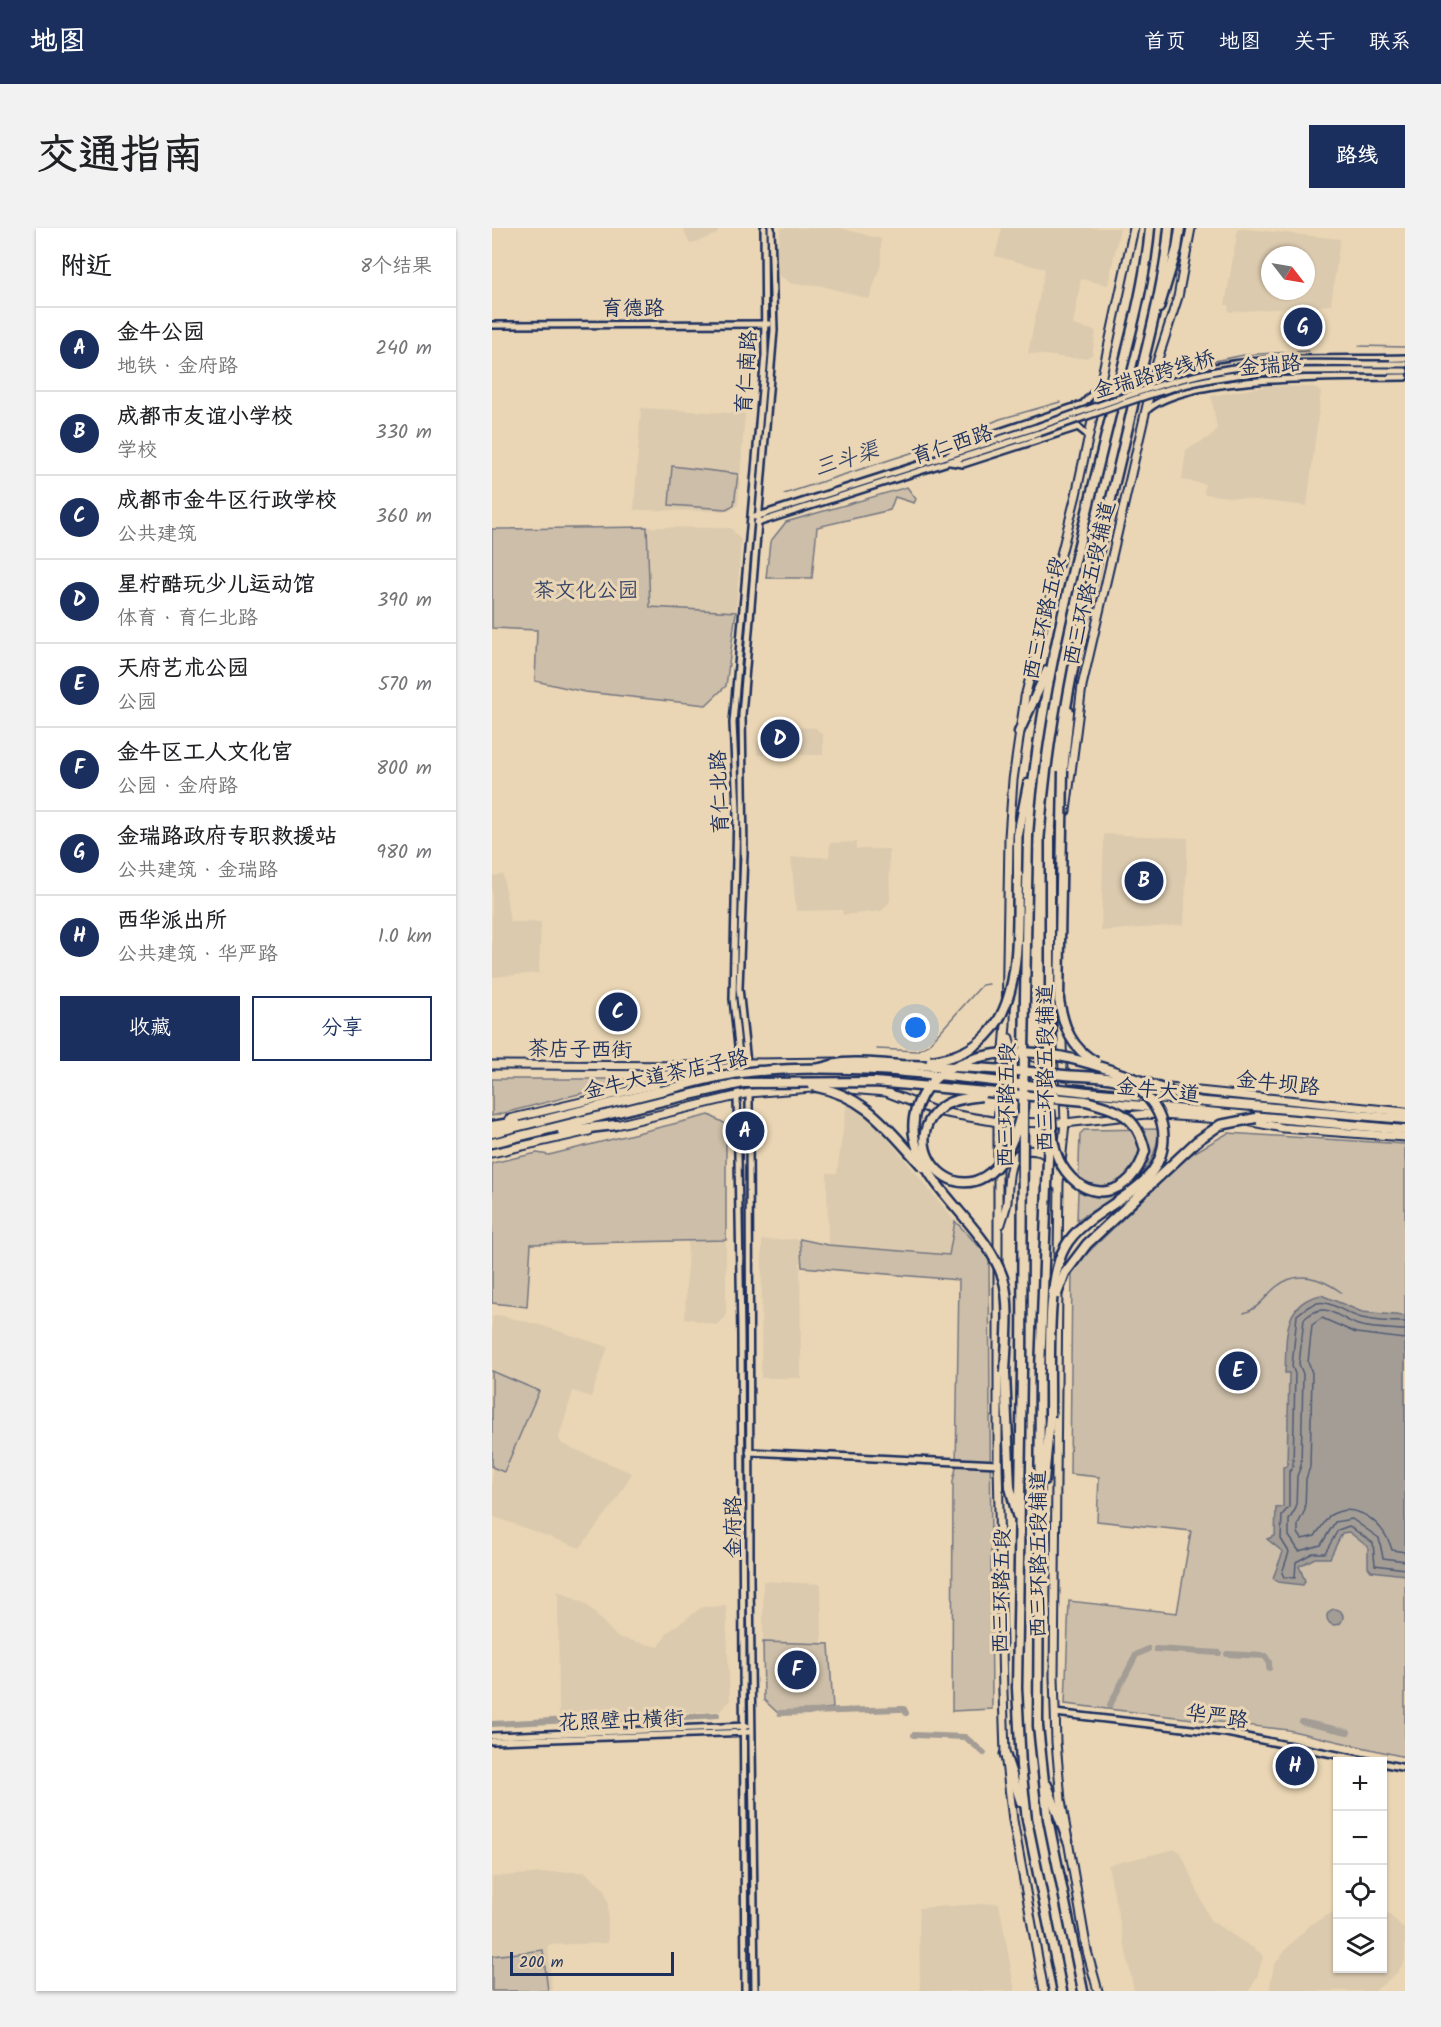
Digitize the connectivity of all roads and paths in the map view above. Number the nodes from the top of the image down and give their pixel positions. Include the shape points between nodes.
1 (764, 228) edge
2 (771, 228) edge
3 (1134, 228) edge
4 (1150, 228) edge
5 (1170, 228) edge
6 (1180, 228) edge
7 (1191, 228) edge
8 (1152, 322) junction
9 (766, 324) junction
10 (774, 324) junction
11 (492, 325) edge
12 (1405, 358) edge
13 (1157, 362) junction
14 (1405, 364) edge
15 (1390, 368) junction
16 (1405, 371) edge
17 (1405, 377) edge
18 (1097, 389) junction
19 (1144, 412) junction
20 (1038, 430) junction
21 (1088, 435) junction
22 (946, 455) junction
23 (948, 462) junction
24 (758, 516) junction
25 (751, 519) junction
26 (758, 523) junction
27 (1052, 662) junction
28 (1072, 671) junction
29 (1019, 732) junction
30 (1033, 769) junction
31 (1006, 1024) junction
32 (1060, 1046) junction
33 (743, 1064) junction
34 (492, 1065) edge
35 (901, 1065) junction
36 (1107, 1068) junction
37 (816, 1069) junction
38 (976, 1073) joint
39 (1004, 1076) junction
40 (1061, 1078) junction
41 (795, 1082) junction
42 (994, 1082) joint
43 (750, 1093) junction
44 (991, 1094) junction
45 (737, 1096) junction
46 (1086, 1101) junction
47 (1198, 1101) junction
48 (1023, 1107) junction
49 (1050, 1110) junction
50 (1405, 1112) edge
51 (570, 1114) junction
52 (1256, 1118) junction
53 (1405, 1119) edge
54 (998, 1122) junction
55 (1065, 1123) junction
56 (492, 1124) edge
57 (615, 1125) junction
58 (1405, 1130) edge
59 (492, 1133) edge
60 (532, 1134) junction
61 (1405, 1137) edge
62 (492, 1143) edge
63 (492, 1153) edge
64 (933, 1179) junction
65 (1059, 1196) junction
66 (999, 1233) junction
67 (1053, 1312) junction
68 (741, 1452) junction
69 (750, 1452) junction
70 (998, 1464) junction
71 (1041, 1492) junction
72 (1020, 1528) junction
73 (1055, 1713) junction
74 (743, 1729) junction
75 (751, 1729) junction
76 (492, 1736) edge
77 (492, 1741) edge
78 (1005, 1754) junction
79 (1353, 1757) edge
80 (1387, 1764) edge
81 (1405, 1768) edge
82 (1041, 1770) junction
83 (1027, 1820) junction
84 (1068, 1841) junction
85 (746, 1991) edge
86 (755, 1991) edge
87 (1044, 1991) edge
88 (1061, 1991) edge
89 (1084, 1991) edge
90 (1098, 1991) edge

1 - 9 street, 育仁南路
2 - 10 street
3 - 18 main road, 西三环路五段辅道
4 - 27 highway, 西三环路五段 via 1140,294
5 - 8 highway, 西三环路五段
6 - 8 highway via 1163,298
7 - 13 main road, 西三环路五段辅道 via 1178,297
8 - 28 highway, 西三环路五段
9 - 10 street, 育德路
9 - 11 street, 育德路
9 - 25 street, 育仁南路
10 - 24 street
12 - 13 street, 金瑞路 via 1237,361 1167,378 1159,376
13 - 19 main road, 西三环路五段辅道
14 - 15 street
15 - 16 street
15 - 20 street, 金瑞路跨线桥, bridge via 1227,376
17 - 19 street, 金瑞路 via 1283,379 1222,386 1156,400
18 - 21 main road, 西三环路五段辅道
18 - 22 street via 1083,404 972,441
19 - 32 main road, 西三环路五段辅道 via 1075,728 1063,859
20 - 22 street, 育仁西路
20 - 23 street, 育仁西路
21 - 23 street via 1078,428 963,464
21 - 29 main road, 西三环路五段辅道
22 - 24 street, 育仁西路
23 - 26 street, 育仁西路
24 - 25 street, 育仁西路
24 - 26 street
25 - 26 street
25 - 33 street, 育仁北路 via 733,723 737,842 733,999
26 - 33 street via 742,715 744,853 739,988
27 - 29 highway
27 - 30 highway, 西三环路五段
28 - 36 highway, bridge via 1063,771 1059,1000 1063,1022 1076,1047
28 - 49 highway, 西三环路五段, bridge via 1056,759 1050,838
29 - 31 main road, 西三环路五段辅道 via 1009,837
30 - 35 highway, bridge via 1018,835 1016,970 1003,1014 991,1031 962,1053 948,1059
30 - 48 highway, 西三环路五段, bridge via 1028,836
31 - 32 main road via 1014,1055 1022,1063 1047,1065
31 - 39 main road, 西三环路五段辅道
32 - 40 main road, 西三环路五段辅道
33 - 34 main road, 茶店子西街
33 - 38 main road via 852,1063
33 - 43 main road, 金府路
33 - 45 street, 金府路
33 - 56 main road
35 - 37 highway, bridge via 843,1063
35 - 67 highway, bridge via 974,1066 1110,1079 1133,1086 1156,1107 1164,1132 1157,1164 1135,1188 1074,1233 1058,1262
36 - 47 highway, bridge
36 - 64 highway, bridge via 1027,1053 980,1057 943,1073 921,1096 913,1121 916,1145
37 - 42 highway, 金牛大道茶店子路, bridge
37 - 51 highway, 金牛大道茶店子路, bridge via 741,1073
38 - 39 street
39 - 40 main road, 金牛坝路
39 - 54 main road, 西三环路五段辅道
40 - 50 main road, 金牛坝路
40 - 55 main road, 西三环路五段辅道
41 - 44 highway, 金牛大道茶店子路, bridge via 875,1082
41 - 60 highway, 金牛大道茶店子路, bridge via 743,1083
41 - 64 highway, bridge via 849,1096 867,1108
42 - 47 highway, 金牛大道, bridge
43 - 45 main road, 金牛坝路
43 - 54 main road, 金牛坝路 via 867,1088 913,1100 935,1111
43 - 69 street, 金府路
44 - 46 highway, 金牛大道, bridge
44 - 48 highway, bridge via 957,1100 933,1116 926,1149 932,1166 942,1175 964,1181 989,1175 1008,1154
45 - 57 main road, 金牛坝路
45 - 68 street, 金府路
46 - 49 highway, bridge via 1125,1116 1142,1135 1145,1151 1141,1166 1134,1177 1111,1191 1095,1191 1068,1175 1057,1153
46 - 52 highway, 金牛大道, bridge
47 - 53 highway, 金牛大道
48 - 72 highway, 西三环路五段, bridge
49 - 71 highway, 西三环路五段, bridge via 1040,1370
51 - 56 highway
51 - 59 highway, 金牛大道茶店子路
52 - 58 highway, 金牛大道
52 - 67 highway, bridge via 1220,1125 1208,1132 1087,1244 1065,1274
54 - 55 main road, 金牛坝路
54 - 66 main road, 西三环路五段辅道
55 - 61 main road, 金牛坝路 via 1146,1114
55 - 65 main road, 西三环路五段辅道
57 - 60 highway
57 - 63 main road, 金牛坝路
60 - 62 highway, 金牛大道茶店子路
64 - 72 highway, bridge via 995,1258 1004,1280 1010,1487
65 - 66 main road via 1053,1168 1044,1153 1029,1151 1014,1157 1009,1165 1007,1204
65 - 73 main road, 西三环路五段辅道
66 - 70 main road, 西三环路五段辅道
67 - 71 highway, bridge via 1047,1471
68 - 69 street
68 - 74 street, 金府路
69 - 70 street
69 - 75 street, 金府路
70 - 78 main road, 西三环路五段辅道
71 - 82 highway, 西三环路五段 via 1037,1690
72 - 83 highway, 西三环路五段 via 1017,1688
73 - 79 street, 华严路 via 1226,1732
73 - 84 main road, 西三环路五段辅道
74 - 75 street, 花照壁中横街
74 - 76 street, 花照壁中横街
74 - 77 street, 花照壁中横街
74 - 85 street, 金府路
75 - 86 street, 金府路
78 - 83 highway
78 - 87 main road, 西三环路五段辅道
80 - 81 street
82 - 84 highway
82 - 89 highway, 西三环路五段
83 - 88 highway, 西三环路五段
84 - 90 main road, 西三环路五段辅道

